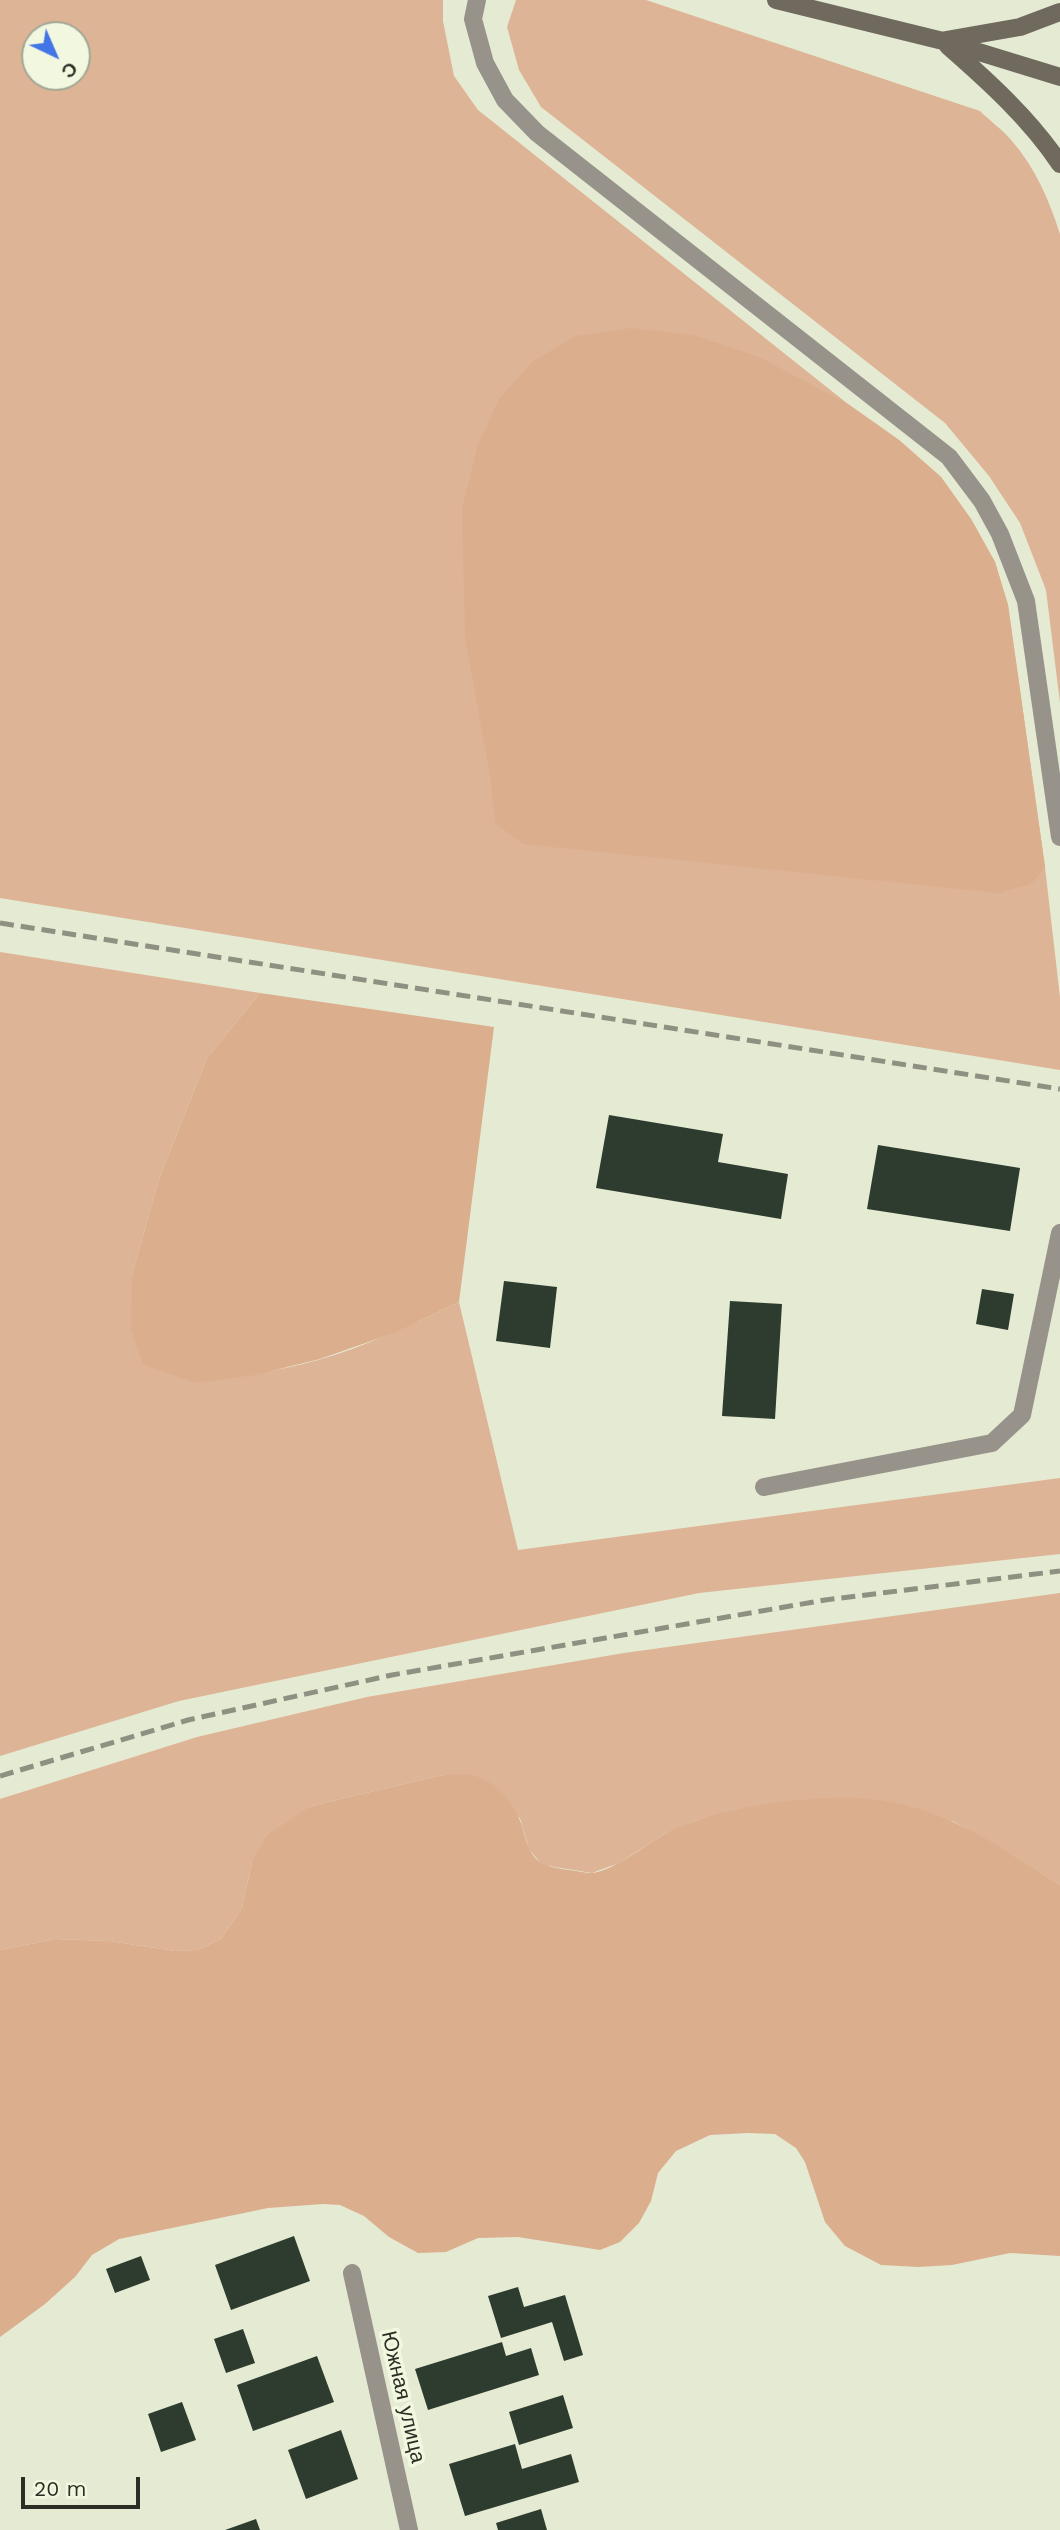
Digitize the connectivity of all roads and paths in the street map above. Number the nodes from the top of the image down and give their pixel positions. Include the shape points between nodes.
1 (477, 0) edge
2 (776, 0) edge
3 (1060, 12) edge
4 (943, 41) junction
5 (1060, 77) edge
6 (1060, 164) edge
7 (1060, 837) edge
8 (1060, 1233) edge
9 (764, 1487) dead end
10 (352, 2273) dead end
11 (409, 2530) edge

1 - 7 street via 473,19 485,62 505,100 537,134 948,457 982,501 1026,601
2 - 4 main road
3 - 4 main road via 1020,27
4 - 5 main road
4 - 6 main road via 1008,103
8 - 9 street via 1022,1415 992,1443
10 - 11 street, Южная улица

